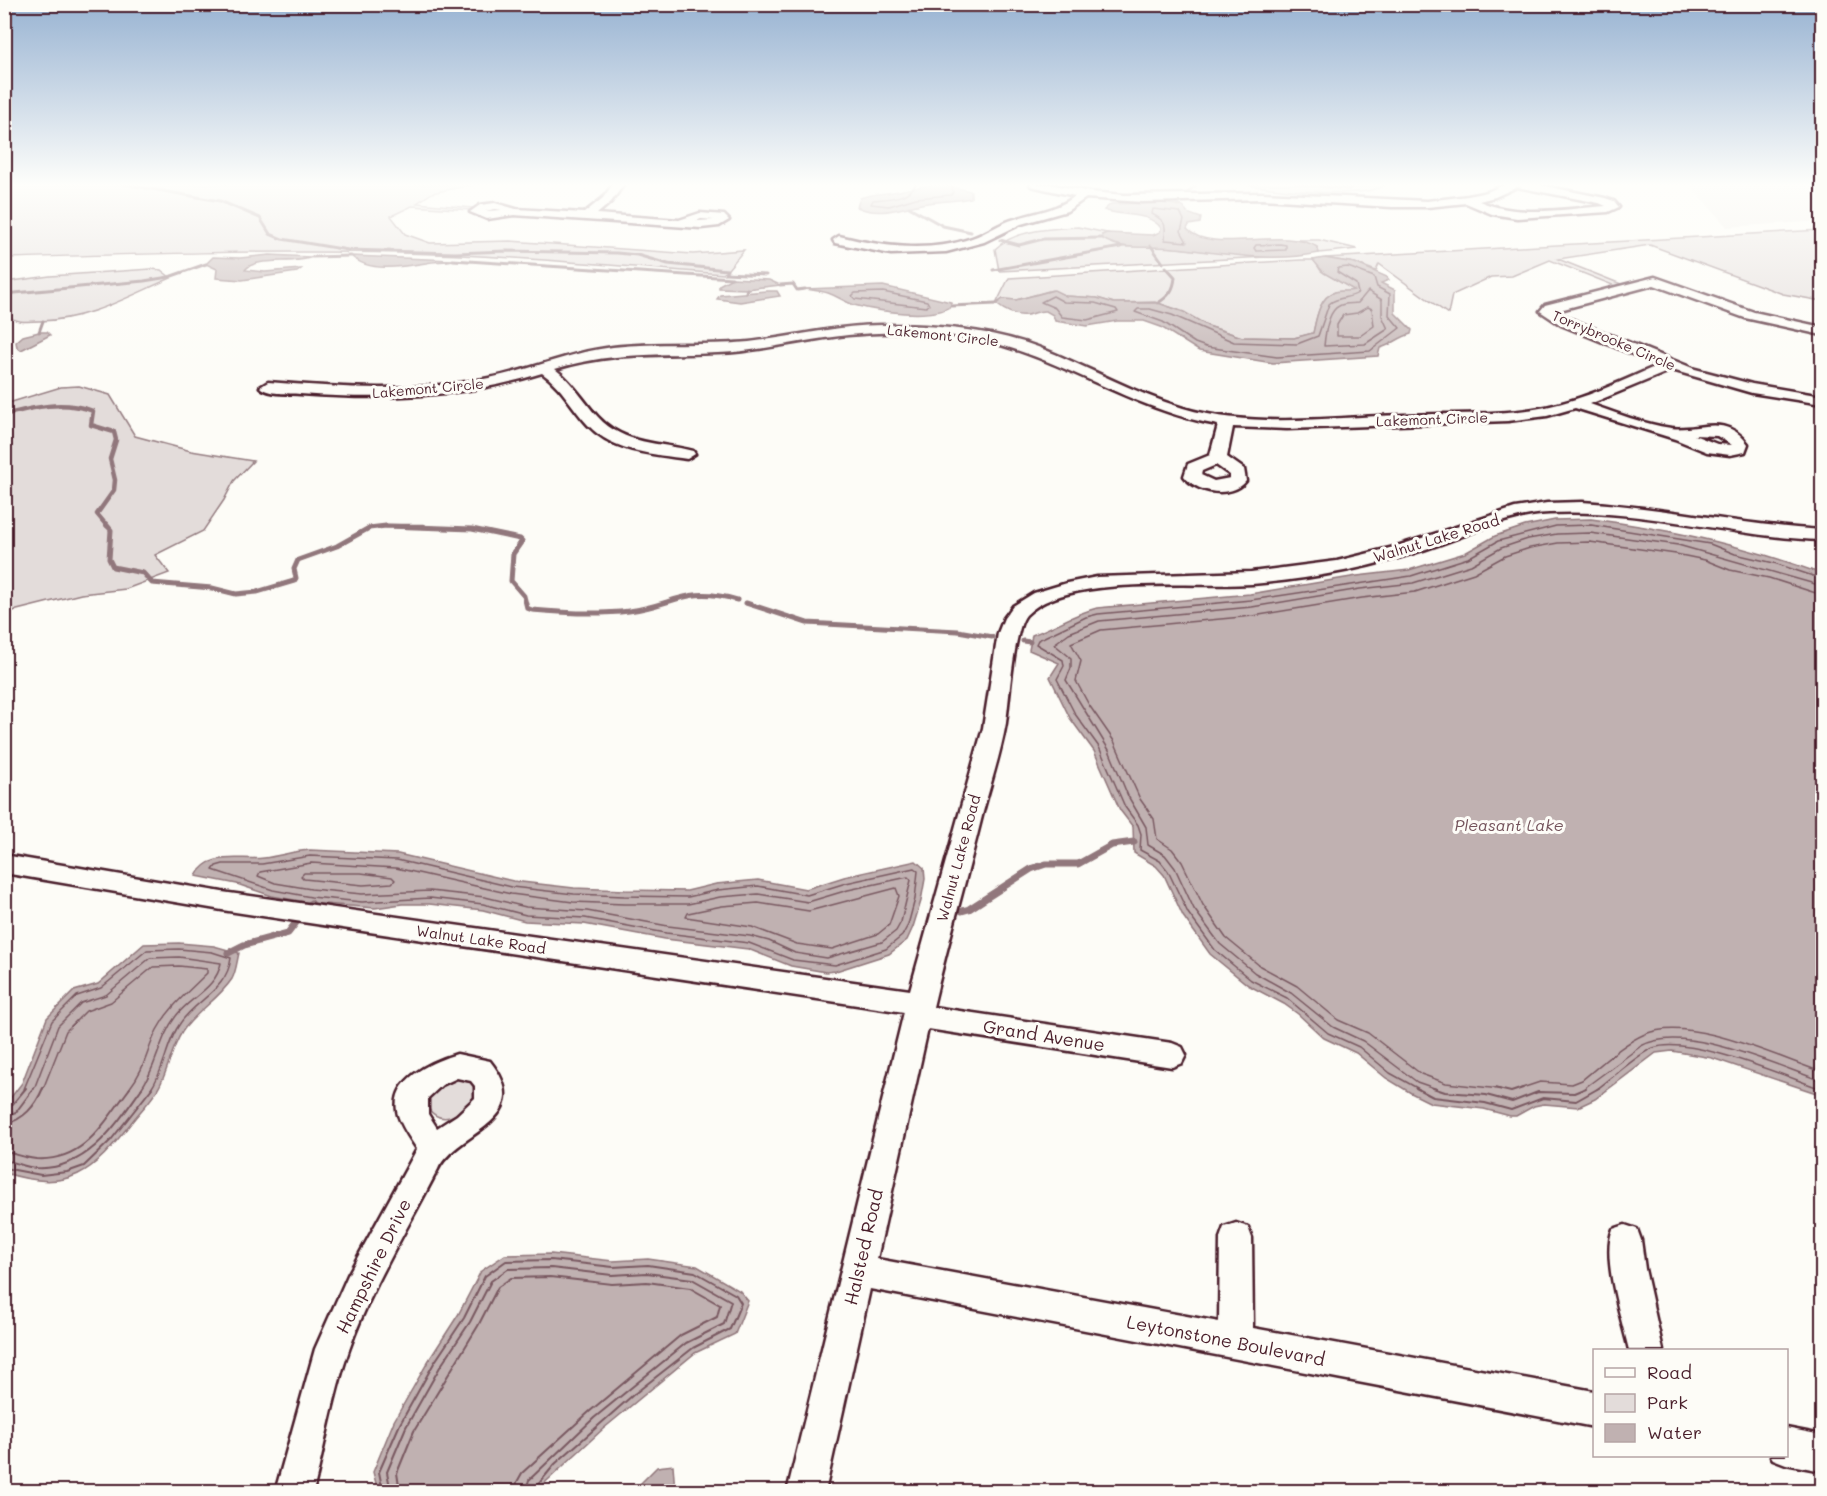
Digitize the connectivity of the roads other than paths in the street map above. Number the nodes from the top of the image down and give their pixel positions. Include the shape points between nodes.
1 (1822, 331) edge
2 (1673, 364) junction
3 (545, 368) junction
4 (268, 387) dead end
5 (1822, 400) edge
6 (1575, 403) junction
7 (1227, 422) junction
8 (1675, 433) dead end
9 (687, 454) dead end
10 (1218, 458) dead end
11 (1822, 535) edge
12 (4, 864) edge
13 (918, 1009) junction
14 (1172, 1055) dead end
15 (433, 1148) dead end
16 (1236, 1238) dead end
17 (1624, 1240) dead end
18 (858, 1271) junction
19 (1236, 1342) junction
20 (1646, 1349) edge
21 (1593, 1409) edge
22 (1788, 1446) edge
23 (1822, 1453) edge
24 (294, 1491) edge
25 (806, 1491) edge

1 - 2 street, Torrybrooke Circle via 1750,315 1655,281 1547,311
2 - 5 street, Torrybrooke Circle via 1752,388
2 - 6 street, Lakemont Circle
3 - 4 street, Lakemont Circle via 476,386 443,389 353,393
3 - 7 street, Lakemont Circle via 593,354 622,351 713,350 844,331 916,331 1003,341 1147,401
3 - 9 street via 559,377 606,433 645,448
6 - 7 street, Lakemont Circle via 1508,416
6 - 8 street via 1633,424
7 - 10 street
11 - 13 street, Walnut Lake Road via 1618,510 1544,508 1499,518 1375,558 1251,578 1110,582 1042,596 1012,618 994,728
12 - 13 street, Walnut Lake Road
13 - 14 street, Grand Avenue
13 - 18 street, Halsted Road
15 - 24 street, Hampshire Drive via 360,1286 332,1349
16 - 19 street
17 - 20 street
18 - 19 street, Leytonstone Boulevard
18 - 25 street, Halsted Road
19 - 21 street, Leytonstone Boulevard
22 - 23 street

